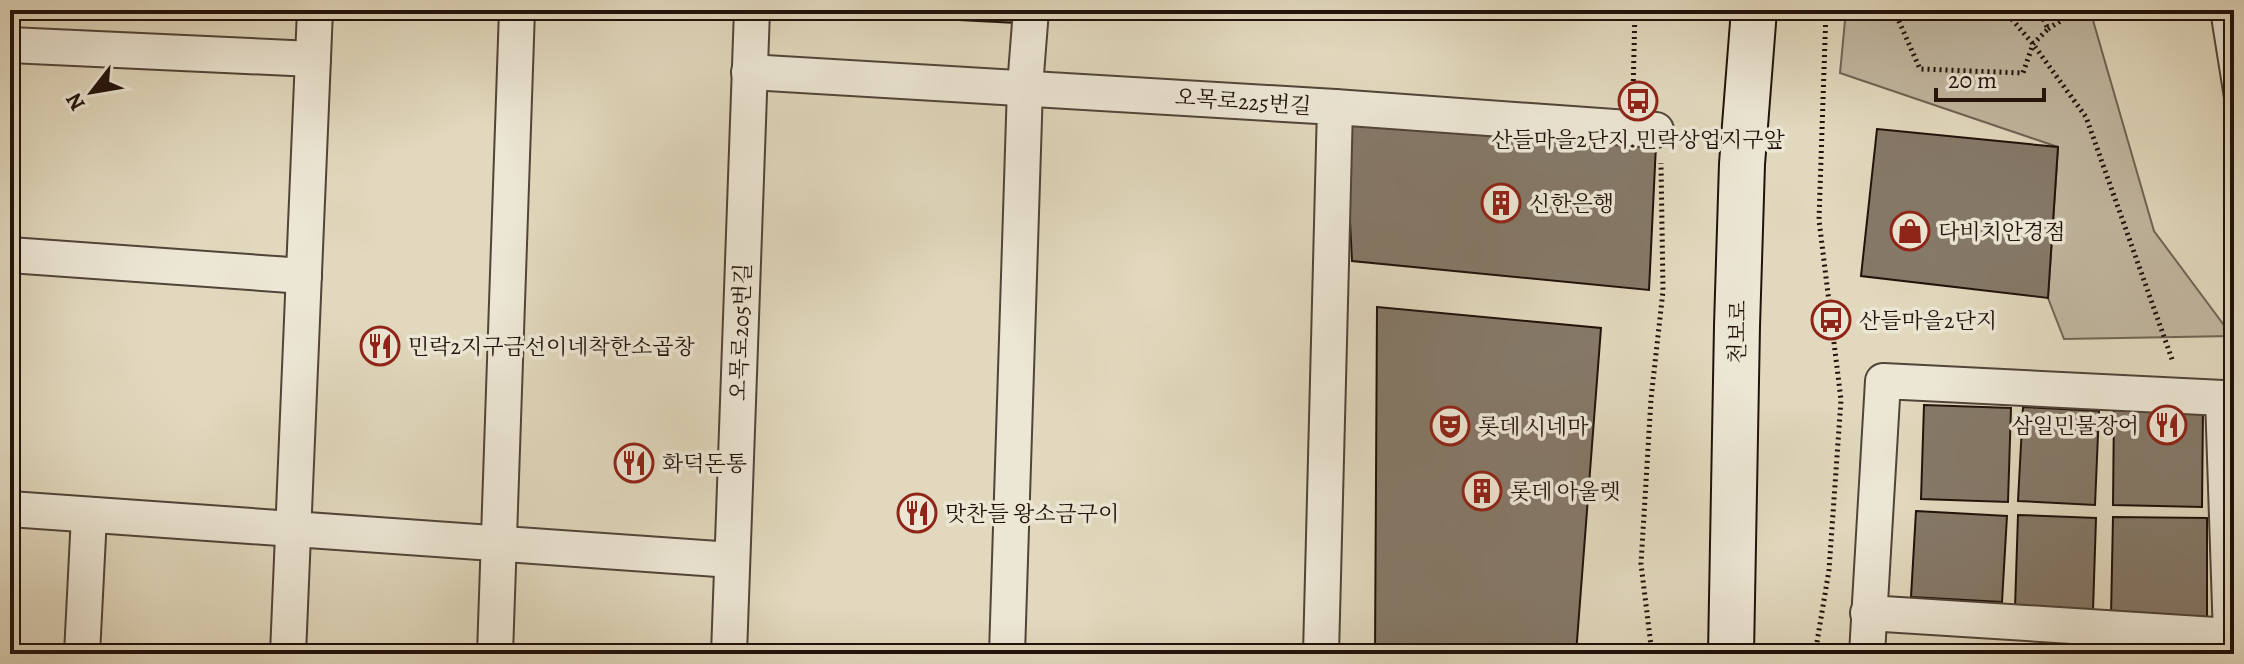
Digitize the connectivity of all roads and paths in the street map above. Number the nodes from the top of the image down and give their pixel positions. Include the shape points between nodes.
1 (315, 10) edge
2 (517, 10) edge
3 (752, 10) edge
4 (1031, 10) edge
5 (1635, 10) edge
6 (1754, 10) edge
7 (1826, 10) edge
8 (1894, 10) edge
9 (2004, 10) edge
10 (2039, 10) edge
11 (2077, 10) edge
12 (2219, 10) edge
13 (2048, 29) junction
14 (2033, 44) junction
15 (10, 45) edge
16 (313, 59) junction
17 (749, 72) junction
18 (1025, 87) junction
19 (2234, 104) edge
20 (1335, 107) junction
21 (1656, 130) junction
22 (10, 255) edge
23 (304, 276) junction
24 (2223, 398) junction
25 (10, 509) edge
26 (89, 516) junction
27 (295, 530) junction
28 (499, 545) junction
29 (732, 560) junction
30 (1868, 613) junction
31 (2233, 643) edge
32 (82, 654) edge
33 (288, 654) edge
34 (495, 654) edge
35 (729, 654) edge
36 (1007, 654) edge
37 (1321, 654) edge
38 (1652, 654) edge
39 (1731, 654) edge
40 (1815, 654) edge
41 (1867, 654) edge

1 - 16 street
2 - 28 street
3 - 17 street, 오목로205번길
4 - 18 street
5 - 21 path via 1633,91
6 - 39 main road, 천보로 via 1742,164
7 - 40 path via 1819,220 1841,400 1829,570
8 - 14 path via 1920,69 2023,73
9 - 14 path
10 - 13 path
11 - 13 path
12 - 19 lane
13 - 14 path
14 - 24 path via 2086,117 2176,369
15 - 16 street
16 - 23 street
17 - 18 street, 오목로225번길
17 - 29 street, 오목로205번길
18 - 20 street, 오목로225번길
18 - 36 street
20 - 21 street
20 - 37 street, 오목로225번길
21 - 38 path via 1660,126 1663,291 1641,564
22 - 23 street
23 - 27 street
24 - 30 street via 1883,381
24 - 31 street
25 - 26 street
26 - 27 street
26 - 32 street
27 - 28 street
27 - 33 street
28 - 29 street
28 - 34 street
29 - 35 street, 오목로205번길
30 - 31 street
30 - 41 street

